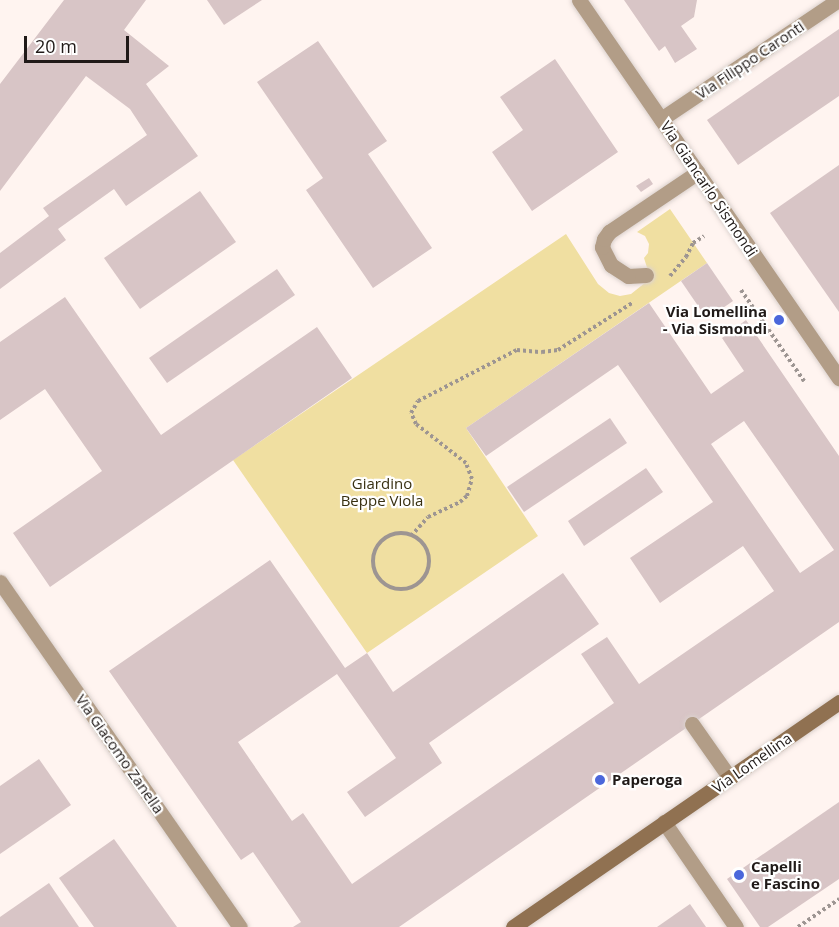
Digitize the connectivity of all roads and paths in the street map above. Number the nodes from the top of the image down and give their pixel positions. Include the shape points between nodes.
1 (579, 0) edge
2 (838, 0) edge
3 (661, 119) junction
4 (698, 172) junction
5 (704, 236) dead end
6 (645, 274) dead end
7 (666, 280) dead end
8 (741, 290) dead end
9 (641, 297) dead end
10 (839, 378) edge
11 (804, 381) dead end
12 (411, 536) junction
13 (0, 582) edge
14 (839, 702) edge
15 (692, 724) dead end
16 (730, 778) junction
17 (664, 822) junction
18 (839, 899) edge
19 (240, 927) edge
20 (513, 927) edge
21 (736, 927) edge
22 (798, 927) edge

1 - 3 street, Via Giancarlo Sismondi
2 - 3 street, Via Filippo Caronti
3 - 4 street, Via Giancarlo Sismondi
4 - 6 street via 604,239 602,247 611,265 628,276
4 - 10 street, Via Giancarlo Sismondi
5 - 7 path via 693,243 679,268
8 - 11 path
9 - 12 path via 567,346 551,352 517,350 418,401 411,413 416,424 466,463 472,479 467,496 428,517
12 - 12 path via 397,533 376,550 373,559 378,577 392,588 410,588 428,569 427,551
13 - 19 street, Via Giacomo Zanella
14 - 16 street, Via Lomellina
15 - 16 street
16 - 17 street, Via Lomellina
17 - 20 street, Via Lomellina
17 - 21 street
18 - 22 path

